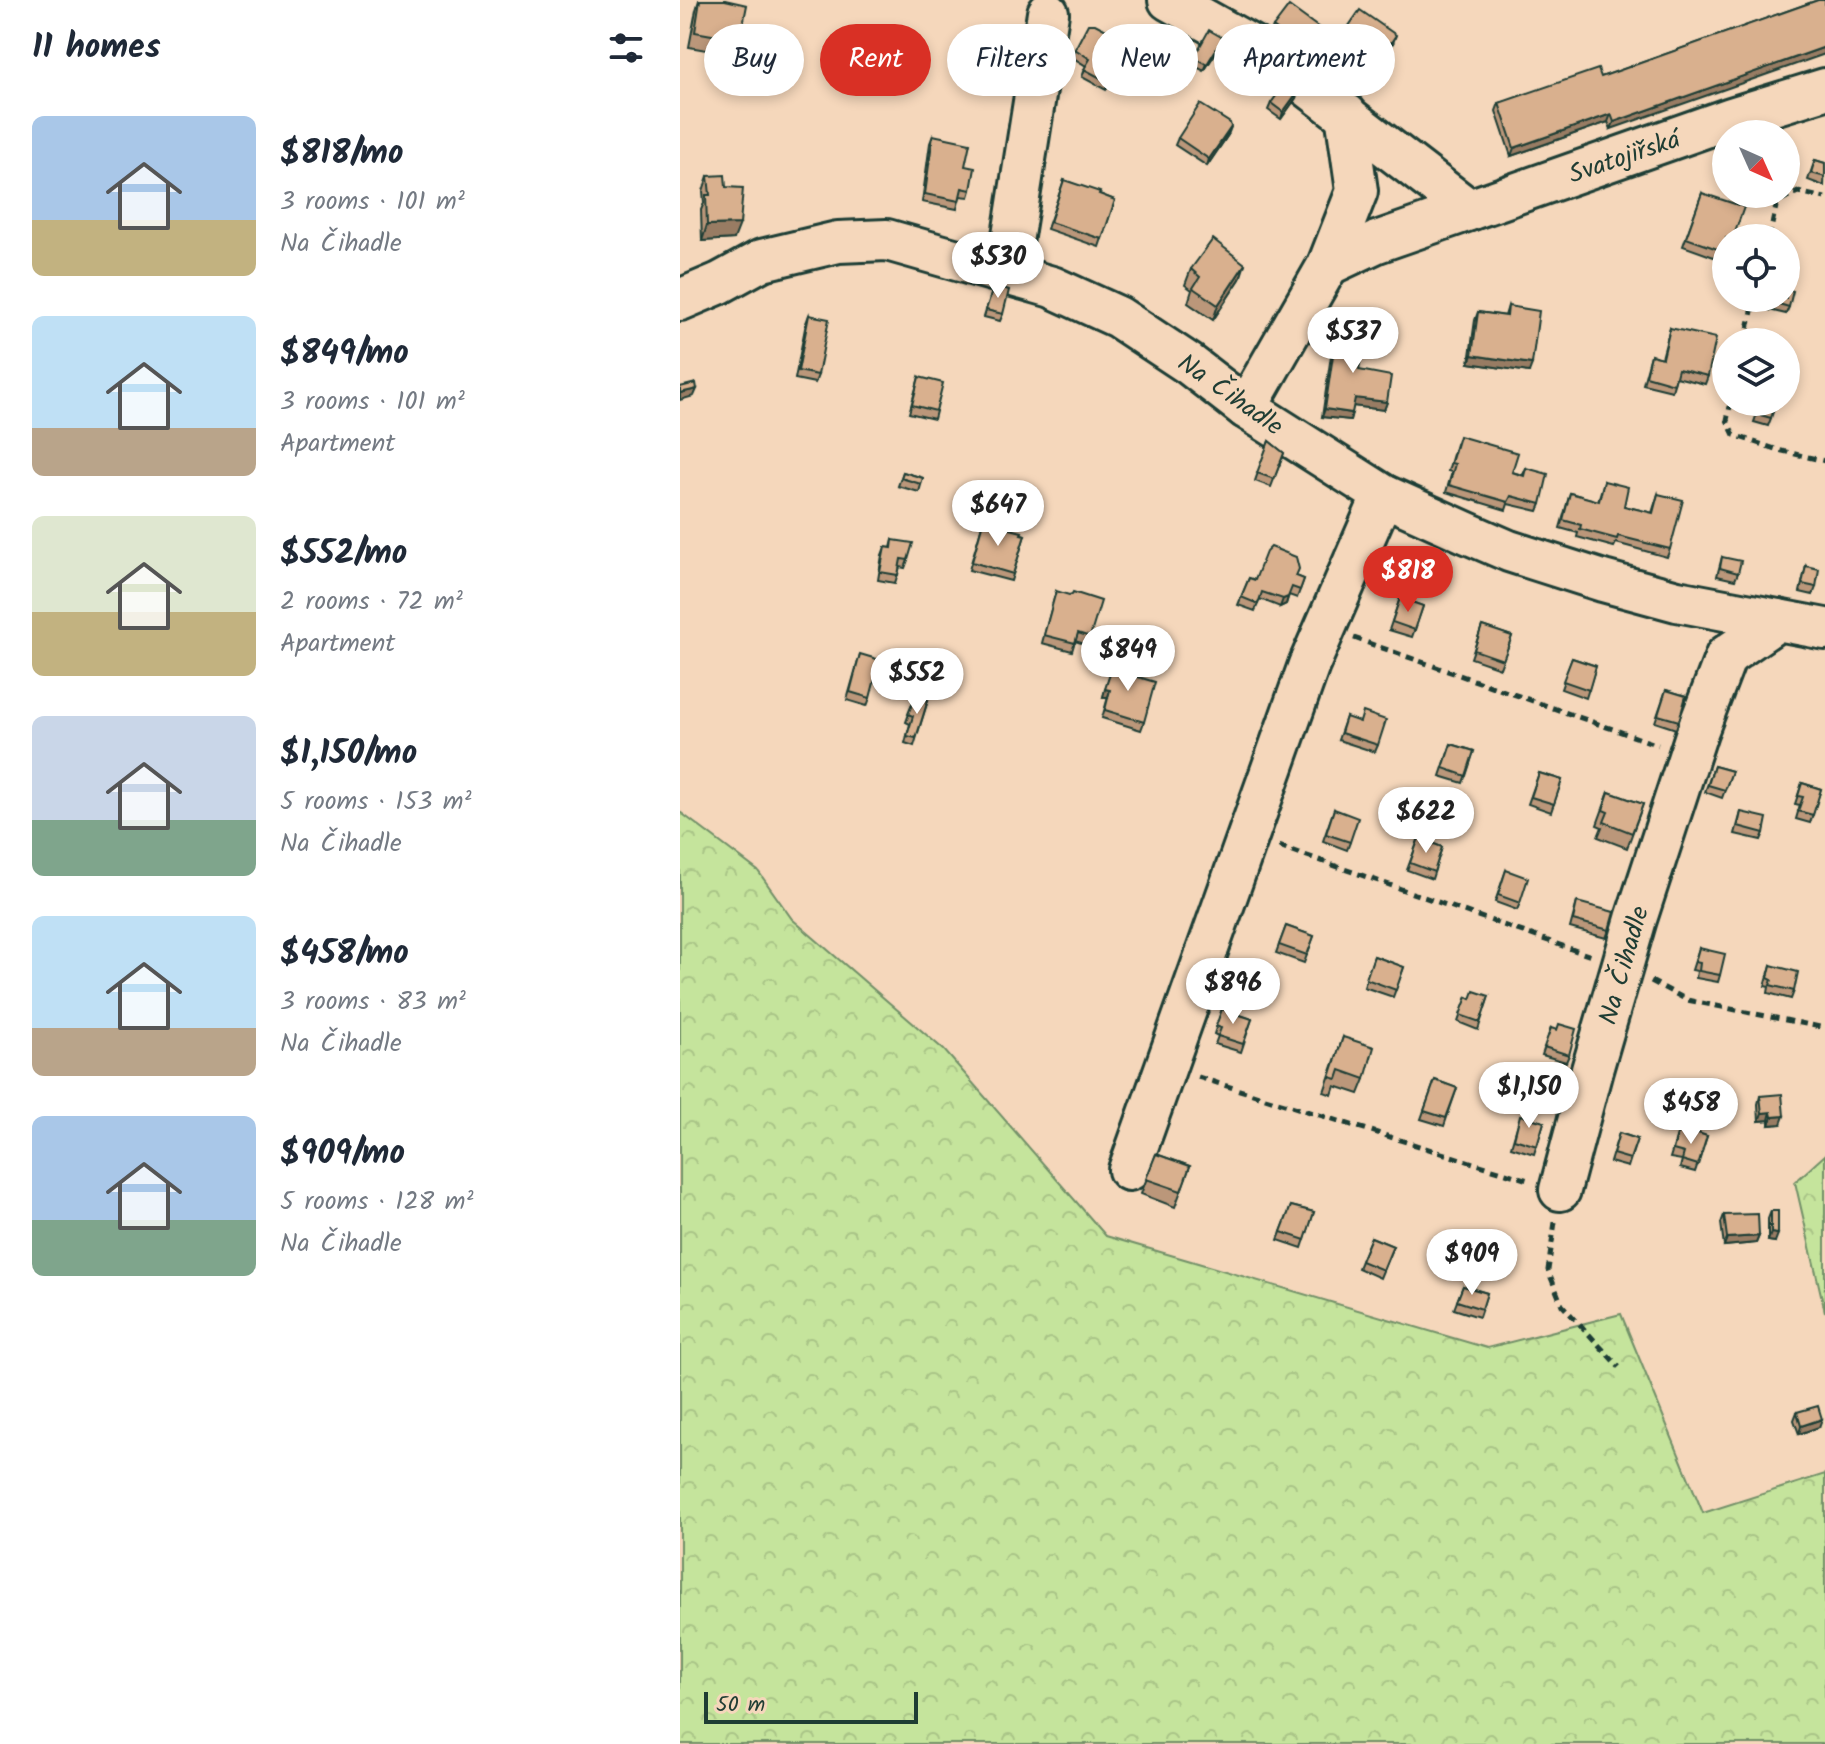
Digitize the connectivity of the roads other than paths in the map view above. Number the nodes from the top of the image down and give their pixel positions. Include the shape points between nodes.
1 (1169, 0) edge
2 (1048, 13) dead end
3 (1825, 89) edge
4 (1346, 114) junction
5 (1469, 210) junction
6 (1328, 265) junction
7 (1007, 274) junction
8 (680, 300) edge
9 (1246, 408) junction
10 (1383, 495) junction
11 (1778, 620) junction
12 (1825, 629) edge
13 (1129, 1170) dead end
14 (1560, 1190) road end

1 - 4 street via 1266,54
2 - 7 street
3 - 5 street, Svatojiřská
4 - 5 street
4 - 6 street via 1357,191
5 - 6 street, Svatojiřská
6 - 9 street
7 - 8 street, Na Čihadle via 887,240 838,242 762,260
7 - 9 street, Na Čihadle via 1052,287 1118,317
9 - 10 street, Na Čihadle
10 - 11 street, Na Čihadle via 1509,551 1677,601
10 - 13 street via 1309,665
11 - 12 street, Na Čihadle
11 - 14 street, Na Čihadle via 1726,656 1636,919

